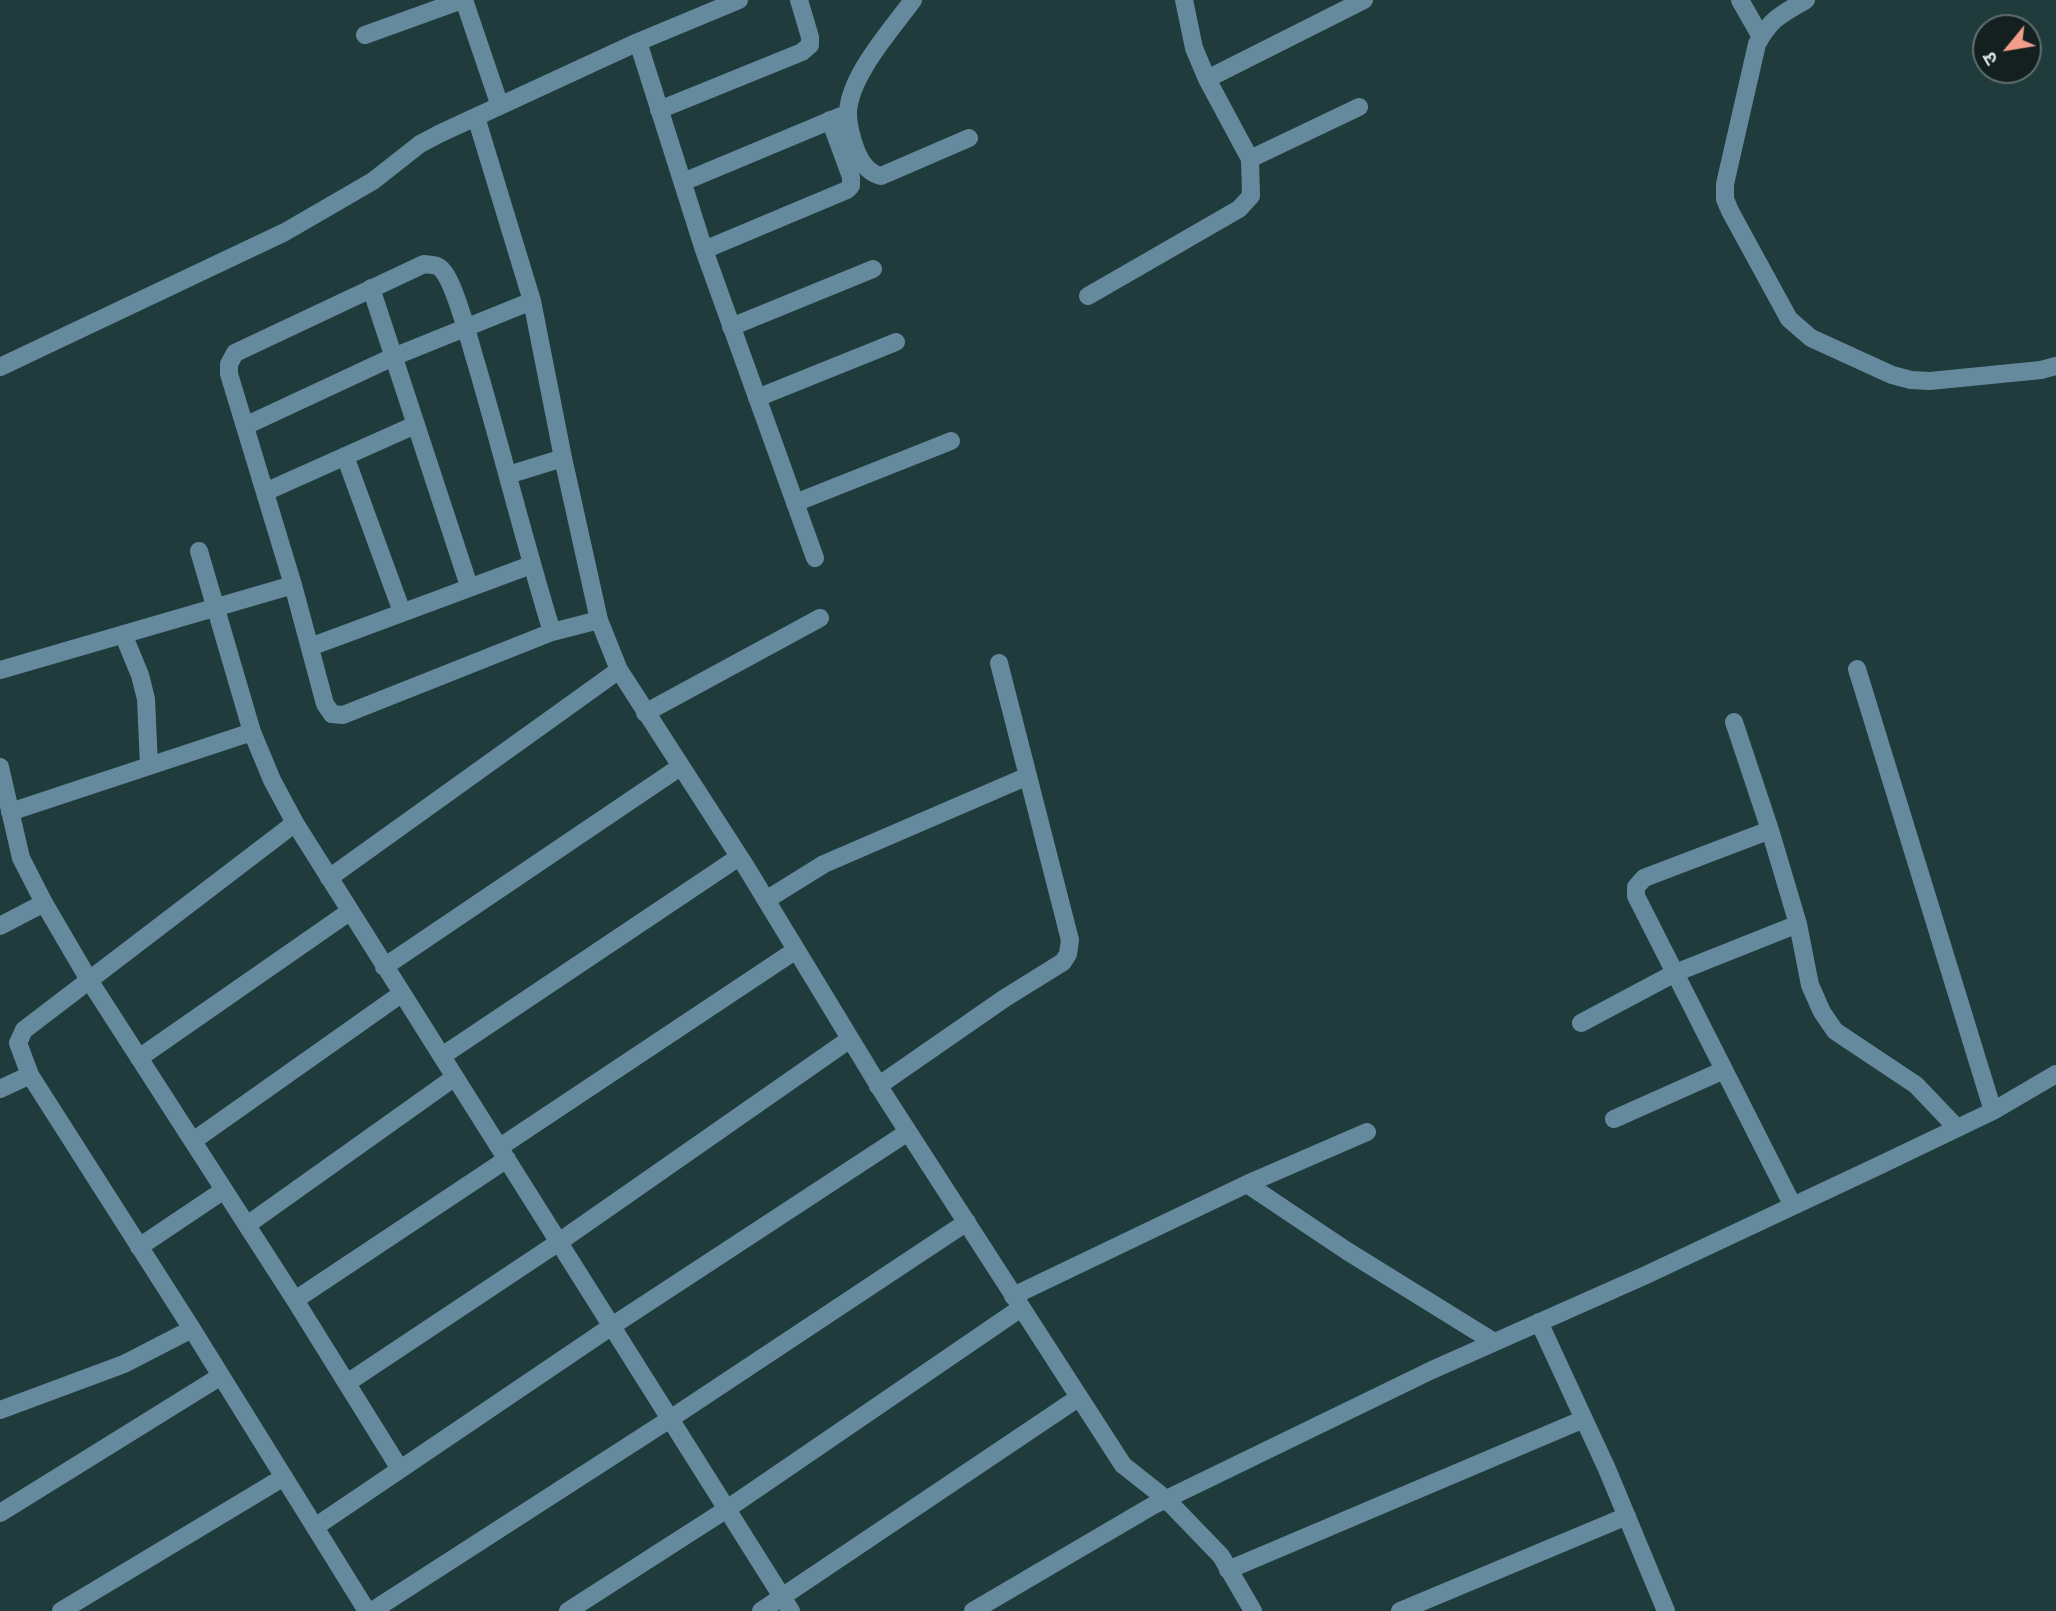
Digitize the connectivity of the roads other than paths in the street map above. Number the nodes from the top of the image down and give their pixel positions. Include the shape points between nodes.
1 (463, 0) edge
2 (739, 0) edge
3 (799, 0) edge
4 (913, 0) edge
5 (1184, 0) edge
6 (1364, 0) edge
7 (1740, 0) edge
8 (1806, 0) edge
9 (365, 35) dead end
10 (1761, 37) junction
11 (638, 42) junction
12 (1207, 79) junction
13 (500, 106) junction
14 (1359, 107) dead end
15 (659, 110) junction
16 (848, 113) junction
17 (476, 117) junction
18 (830, 120) junction
19 (969, 138) dead end
20 (1250, 159) junction
21 (683, 183) junction
22 (705, 250) junction
23 (873, 269) dead end
24 (371, 288) junction
25 (1087, 296) dead end
26 (532, 301) junction
27 (465, 327) junction
28 (731, 327) junction
29 (896, 342) dead end
30 (393, 357) junction
31 (2056, 366) edge
32 (0, 368) edge
33 (757, 398) junction
34 (415, 425) junction
35 (246, 426) junction
36 (951, 441) dead end
37 (345, 456) junction
38 (562, 458) junction
39 (508, 475) junction
40 (265, 492) junction
41 (795, 503) junction
42 (199, 551) dead end
43 (815, 558) dead end
44 (531, 565) junction
45 (293, 586) junction
46 (469, 586) junction
47 (215, 607) junction
48 (402, 612) junction
49 (820, 618) dead end
50 (599, 620) junction
51 (552, 632) junction
52 (123, 634) junction
53 (310, 647) junction
54 (999, 663) dead end
55 (1857, 669) dead end
56 (0, 670) edge
57 (619, 670) junction
58 (645, 713) junction
59 (1734, 722) dead end
60 (252, 732) junction
61 (149, 766) junction
62 (0, 767) edge
63 (680, 767) junction
64 (1028, 776) junction
65 (10, 812) junction
66 (295, 823) junction
67 (1770, 830) junction
68 (739, 858) junction
69 (329, 878) junction
70 (766, 900) junction
71 (44, 903) junction
72 (349, 912) junction
73 (1798, 924) junction
74 (0, 926) edge
75 (796, 950) junction
76 (384, 967) junction
77 (1675, 973) junction
78 (89, 980) junction
79 (401, 994) junction
80 (1581, 1023) dead end
81 (850, 1040) junction
82 (442, 1056) junction
83 (139, 1058) junction
84 (1724, 1070) junction
85 (2056, 1074) edge
86 (30, 1075) junction
87 (455, 1077) junction
88 (878, 1086) junction
89 (0, 1089) edge
90 (1993, 1111) junction
91 (1614, 1119) dead end
92 (1957, 1128) junction
93 (908, 1132) junction
94 (1367, 1132) dead end
95 (193, 1141) junction
96 (504, 1153) junction
97 (1247, 1184) junction
98 (225, 1190) junction
99 (1793, 1206) junction
100 (967, 1222) junction
101 (247, 1225) junction
102 (559, 1242) junction
103 (139, 1247) junction
104 (295, 1300) junction
105 (1017, 1302) junction
106 (1538, 1322) junction
107 (612, 1326) junction
108 (192, 1329) junction
109 (1494, 1342) junction
110 (221, 1376) junction
111 (347, 1383) junction
112 (1077, 1398) junction
113 (0, 1410) edge
114 (670, 1419) junction
115 (1584, 1419) junction
116 (400, 1469) junction
117 (284, 1477) junction
118 (1166, 1499) junction
119 (727, 1509) junction
120 (0, 1513) edge
121 (1626, 1516) junction
122 (315, 1527) junction
123 (1228, 1570) junction
124 (787, 1604) edge
125 (61, 1611) edge
126 (370, 1611) edge
127 (568, 1611) edge
128 (761, 1611) edge
129 (973, 1611) edge
130 (1253, 1611) edge
131 (1400, 1611) edge
132 (1666, 1611) edge

1 - 9 street
1 - 13 street
2 - 11 street
3 - 15 street via 810,37 810,45 802,52
4 - 16 street via 865,67
5 - 12 street via 1194,48
6 - 12 street
7 - 10 street
8 - 10 street via 1775,18
10 - 31 street via 1725,199 1789,318 1811,338 1911,380
11 - 13 street
11 - 15 street
12 - 20 street
13 - 17 street
14 - 20 street
15 - 21 street
16 - 18 street
16 - 19 street via 862,162 872,174 881,176
17 - 26 street
17 - 32 street via 421,144 373,181 285,232
18 - 21 street
18 - 22 street via 851,186
20 - 25 street via 1251,195 1238,209
21 - 22 street
22 - 28 street
23 - 28 street
24 - 27 street via 424,264 435,265 449,279
24 - 30 street
24 - 35 street via 235,353 229,373
26 - 27 street
26 - 38 street
27 - 30 street
27 - 39 street
28 - 33 street
29 - 33 street
30 - 34 street
30 - 35 street
33 - 41 street
34 - 37 street
34 - 46 street
35 - 40 street
36 - 41 street
37 - 40 street
37 - 48 street
38 - 39 street
38 - 50 street
39 - 44 street
40 - 45 street
41 - 43 street
42 - 47 street
44 - 46 street
44 - 51 street
45 - 47 street
45 - 53 street
46 - 48 street
47 - 52 street
47 - 60 street
48 - 53 street
49 - 58 street
50 - 51 street
50 - 57 street
51 - 53 street via 343,715 332,714 325,704
52 - 56 street
52 - 61 street via 146,699
54 - 64 street
55 - 90 street
57 - 58 street
57 - 69 street
58 - 63 street
59 - 67 street
60 - 61 street
60 - 66 street
61 - 65 street
62 - 65 street
63 - 68 street
63 - 76 street
64 - 70 street via 824,864
64 - 88 street via 1070,940 1068,954 1063,962
65 - 71 street via 21,858
66 - 69 street
66 - 78 street
67 - 73 street
67 - 77 street via 1644,878 1636,887 1636,896
68 - 70 street
68 - 82 street
69 - 72 street
70 - 75 street
71 - 74 street
71 - 78 street
72 - 76 street
72 - 83 street
73 - 77 street
73 - 92 street via 1810,985 1835,1031 1916,1085
75 - 81 street
75 - 96 street
76 - 79 street
77 - 80 street
77 - 84 street
78 - 83 street
78 - 86 street via 24,1030 18,1043
79 - 82 street
79 - 95 street
81 - 88 street
81 - 102 street
82 - 87 street
83 - 95 street
84 - 91 street
84 - 99 street
85 - 90 street
86 - 89 street
86 - 103 street
87 - 96 street
87 - 101 street
88 - 93 street
90 - 92 street
92 - 99 street
93 - 100 street
93 - 107 street
94 - 97 street
95 - 98 street
96 - 102 street
96 - 104 street
97 - 105 street
97 - 109 street
98 - 101 street
98 - 103 street
99 - 106 street
100 - 105 street
100 - 114 street
101 - 104 street
102 - 107 street
102 - 111 street
103 - 108 street
104 - 111 street
105 - 112 street
105 - 119 street
106 - 109 street
106 - 115 street
107 - 114 street
107 - 116 street
108 - 110 street
108 - 113 street via 124,1364
109 - 118 street
110 - 117 street
110 - 120 street
111 - 116 street
112 - 118 street via 1123,1465
112 - 124 street
114 - 119 street
114 - 126 street
115 - 121 street
115 - 123 street
116 - 122 street
117 - 122 street
117 - 125 street
118 - 123 street via 1221,1556
118 - 129 street
119 - 124 street
119 - 127 street
121 - 131 street
121 - 132 street
122 - 126 street
123 - 130 street
124 - 128 street

